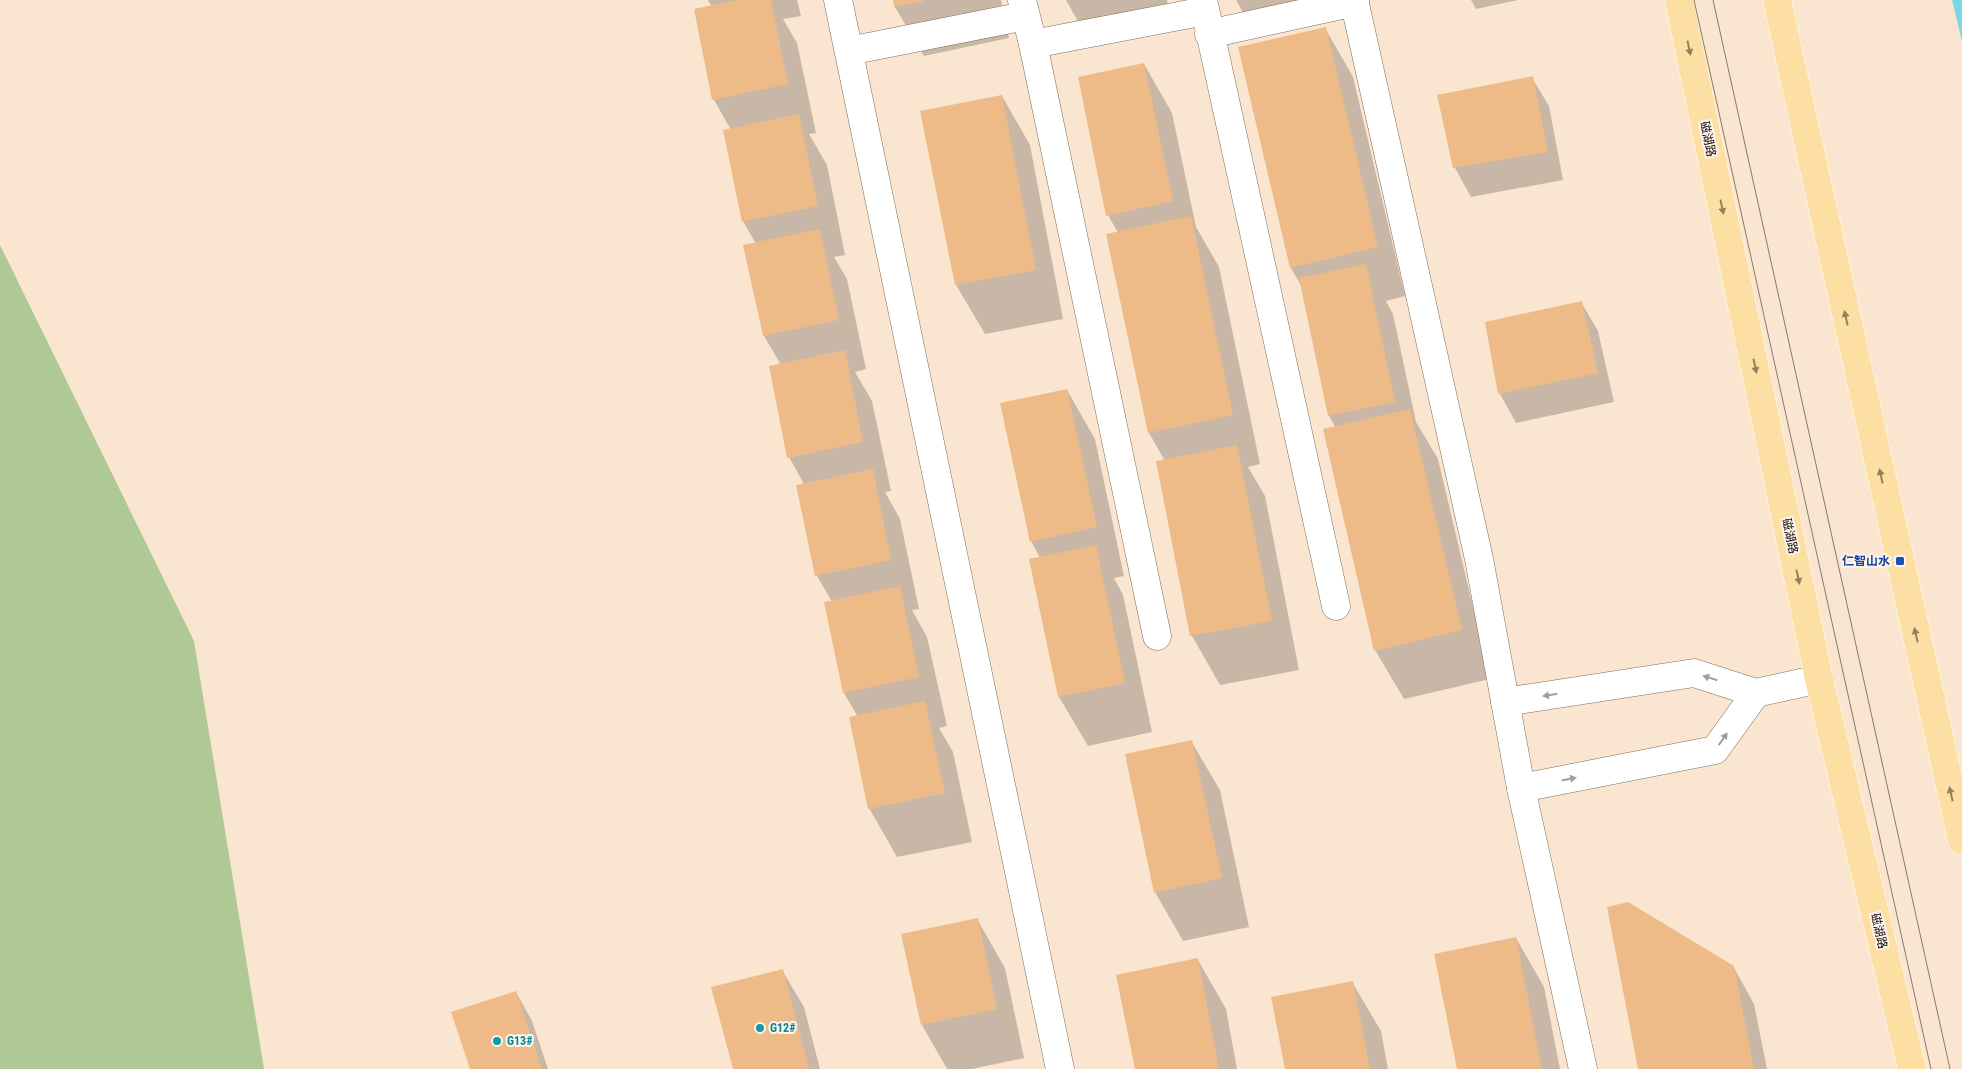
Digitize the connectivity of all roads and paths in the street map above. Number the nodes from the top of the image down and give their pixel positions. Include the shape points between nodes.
1 (838, 0) edge
2 (1679, 0) edge
3 (1777, 0) edge
4 (1355, 1) edge
5 (1023, 8) edge
6 (1206, 15) edge
7 (1033, 44) junction
8 (849, 51) junction
9 (1336, 606) dead end
10 (1158, 636) dead end
11 (1819, 679) junction
12 (1756, 693) junction
13 (1506, 702) junction
14 (1522, 788) junction
15 (1962, 841) edge
16 (1060, 1069) edge
17 (1583, 1069) edge
18 (1912, 1069) edge

1 - 8 street
2 -> 11 main road, 磁湖路
15 -> 3 main road
4 - 6 street
4 - 13 street via 1479,559
5 - 7 street
5 - 8 street
6 - 7 street
6 - 9 street
7 - 10 street
8 - 16 street
11 - 12 street
11 - 18 main road, 磁湖路
12 -> 13 street via 1694,672
14 -> 12 street via 1715,750
13 - 14 street
14 - 17 street

